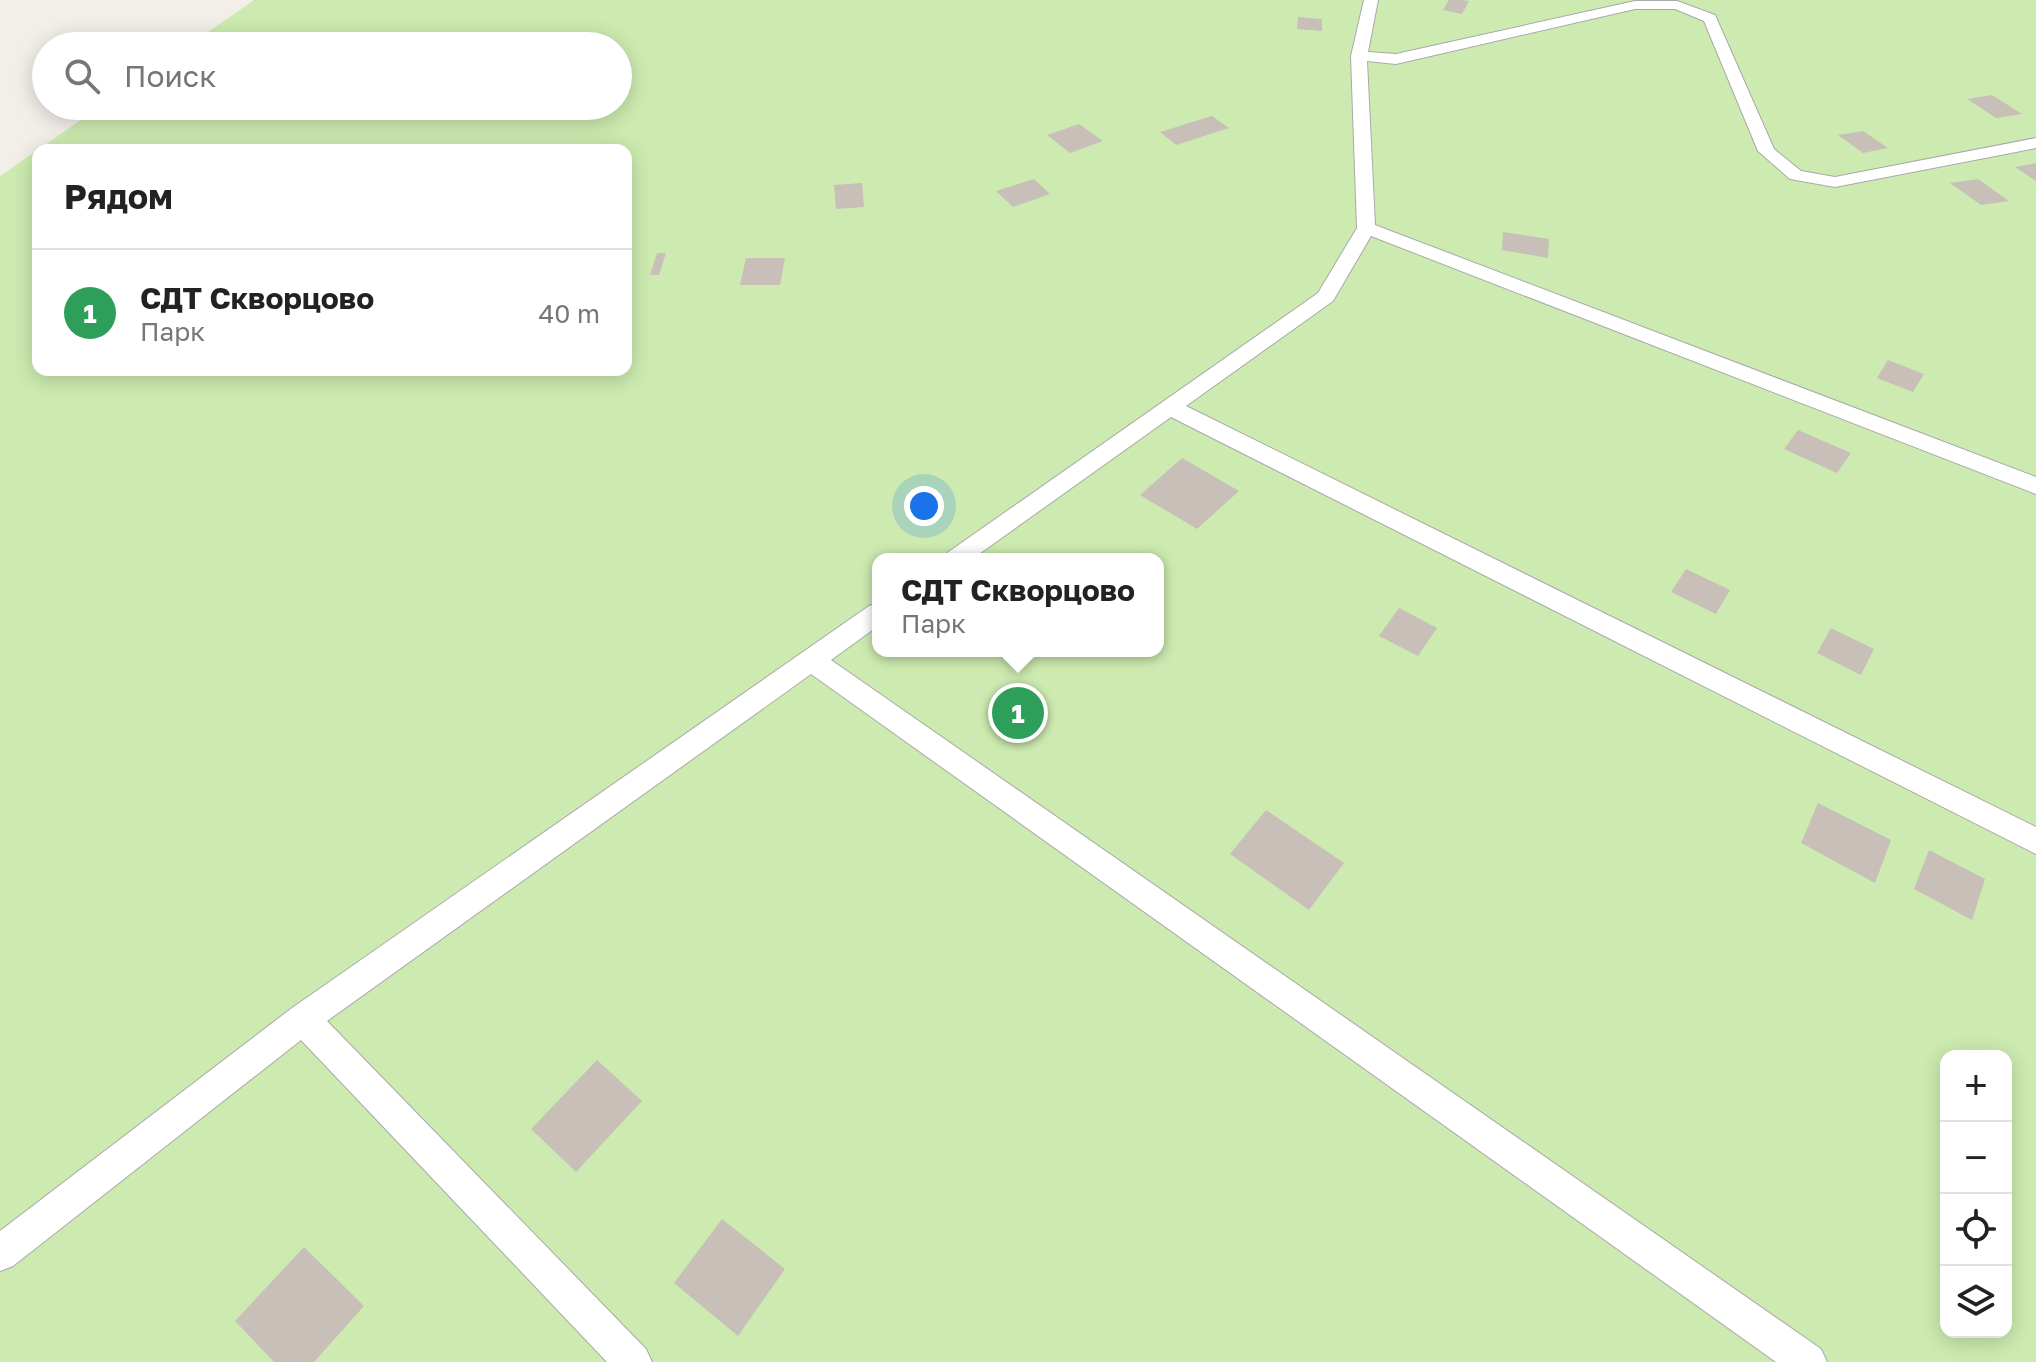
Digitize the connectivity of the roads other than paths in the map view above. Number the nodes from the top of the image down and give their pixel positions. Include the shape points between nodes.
1 (1371, 0) edge
2 (1359, 56) junction
3 (2036, 143) edge
4 (1366, 228) junction
5 (1170, 407) junction
6 (2036, 486) edge
7 (963, 553) edge
8 (872, 617) edge
9 (811, 660) junction
10 (2036, 841) edge
11 (303, 1019) junction
12 (0, 1253) edge
13 (633, 1362) edge
14 (1808, 1362) edge

1 - 2 lane
2 - 3 lane via 1396,59 1635,5 1677,5 1710,18 1767,151 1796,175 1835,182
2 - 4 lane
4 - 5 lane via 1326,297
4 - 6 lane
5 - 7 lane
5 - 10 lane
8 - 9 lane
9 - 11 lane
9 - 14 lane
11 - 12 lane
11 - 13 lane

